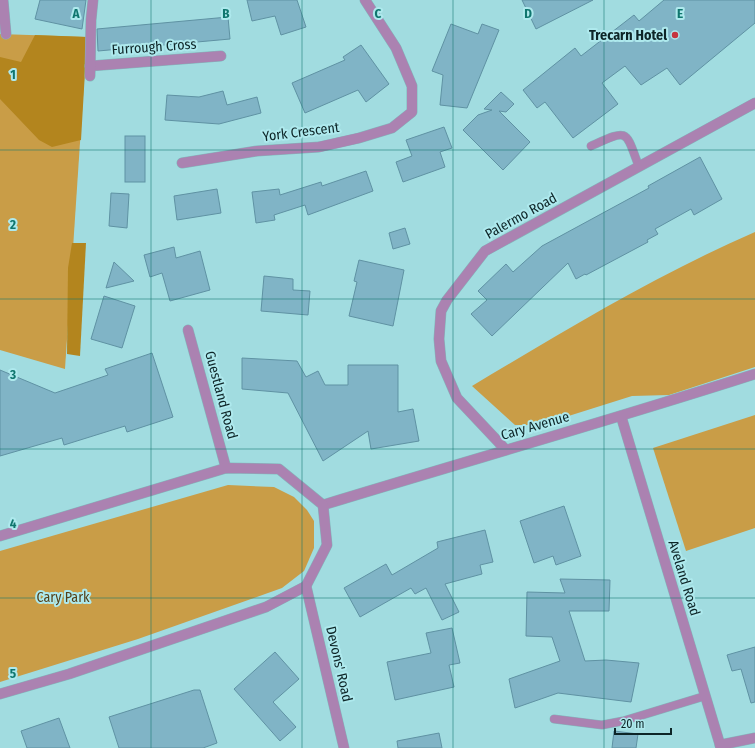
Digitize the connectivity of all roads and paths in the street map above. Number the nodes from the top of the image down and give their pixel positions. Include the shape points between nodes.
1 (3, 0) edge
2 (93, 0) edge
3 (365, 0) edge
4 (6, 34) dead end
5 (220, 56) dead end
6 (755, 103) edge
7 (591, 146) dead end
8 (182, 163) dead end
9 (639, 167) junction
10 (188, 330) dead end
11 (755, 374) edge
12 (621, 416) junction
13 (505, 449) junction
14 (226, 468) junction
15 (323, 505) junction
16 (0, 536) edge
17 (306, 586) junction
18 (0, 694) edge
19 (705, 696) junction
20 (554, 719) dead end
21 (755, 738) edge
22 (720, 746) edge
23 (344, 748) edge

1 - 4 street
2 - 5 street, Furrough Cross via 90,71
3 - 8 street, York Crescent via 396,48 412,86 412,112 392,128 319,147 257,151
6 - 9 street, Palermo Road
7 - 9 lane via 618,134 624,135 629,139
9 - 13 street, Palermo Road via 485,251 441,311 441,361 457,398
10 - 14 street, Guestland Road
11 - 12 street, Cary Avenue
12 - 13 street, Cary Avenue
12 - 19 street, Aveland Road
13 - 15 street, Cary Avenue
14 - 15 street via 279,469
14 - 16 street
15 - 17 street via 326,545
17 - 18 street via 266,607 70,674
17 - 23 street, Devons' Road
19 - 20 lane via 602,725
19 - 22 street, Aveland Road
21 - 22 street

